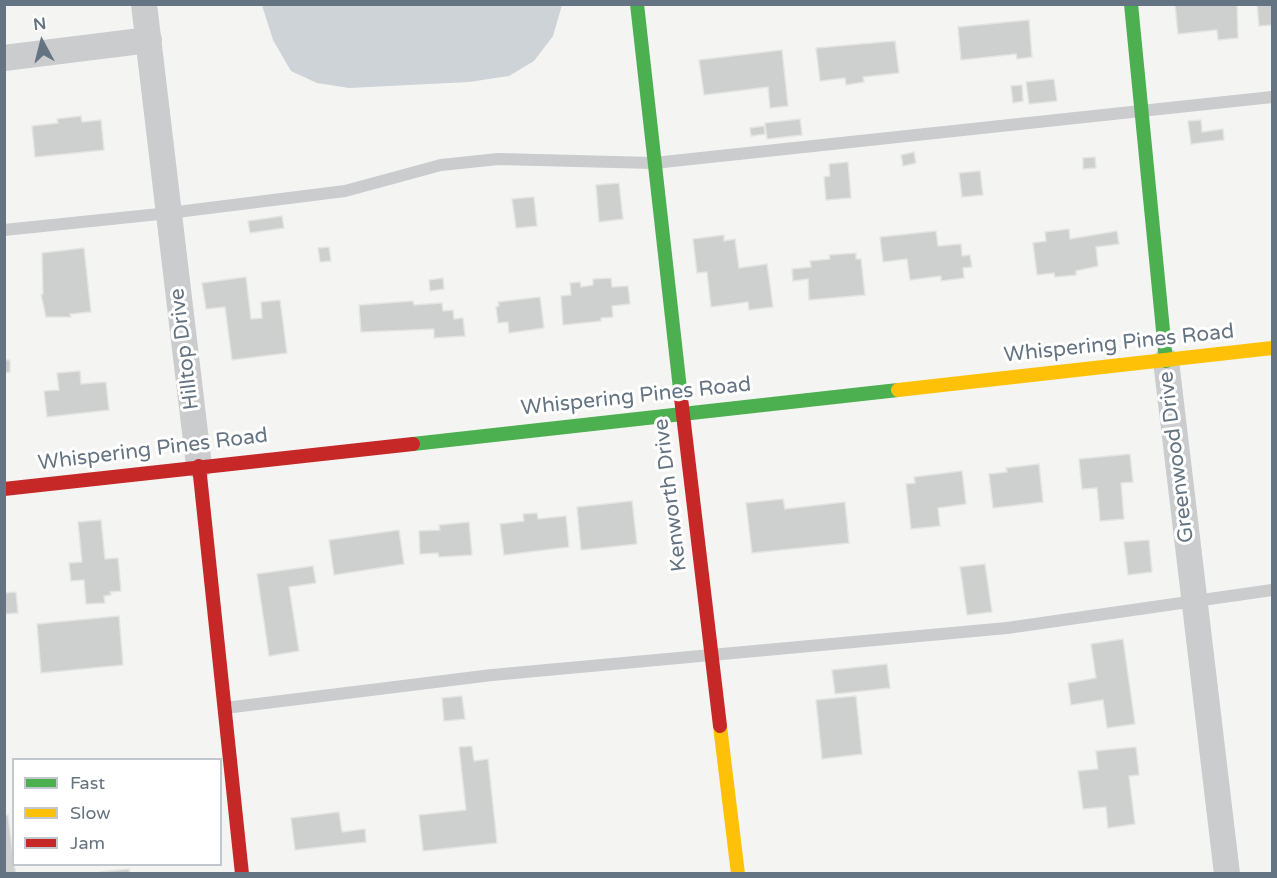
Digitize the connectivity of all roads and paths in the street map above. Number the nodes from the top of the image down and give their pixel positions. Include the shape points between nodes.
1 (144, 4) edge
2 (637, 4) edge
3 (1131, 4) edge
4 (149, 40) junction
5 (4, 58) edge
6 (1272, 97) edge
7 (1141, 112) junction
8 (654, 164) junction
9 (169, 213) junction
10 (4, 230) edge
11 (1272, 348) edge
12 (1166, 361) junction
13 (682, 412) junction
14 (199, 466) junction
15 (4, 489) edge
16 (1272, 590) edge
17 (1195, 600) junction
18 (711, 654) junction
19 (224, 708) junction
20 (242, 873) edge
21 (738, 873) edge
22 (1227, 873) edge

1 - 4 street, Hilltop Drive
2 - 8 street, Kenworth Drive
3 - 7 street, Greenwood Drive
4 - 5 street
4 - 9 street, Hilltop Drive
6 - 7 lane
7 - 8 lane
7 - 12 street, Greenwood Drive
8 - 9 lane via 487,160 441,165 345,191
8 - 13 street, Kenworth Drive
9 - 10 lane
9 - 14 street, Hilltop Drive
11 - 12 street, Whispering Pines Road
12 - 13 street, Whispering Pines Road
12 - 17 street, Greenwood Drive
13 - 14 street, Whispering Pines Road
13 - 18 street, Kenworth Drive
14 - 15 street, Whispering Pines Road
14 - 19 street, Hilltop Drive
16 - 17 lane
17 - 18 lane via 1007,628
17 - 22 street, Greenwood Drive
18 - 19 lane via 492,675
18 - 21 street, Kenworth Drive
19 - 20 street, Hilltop Drive

